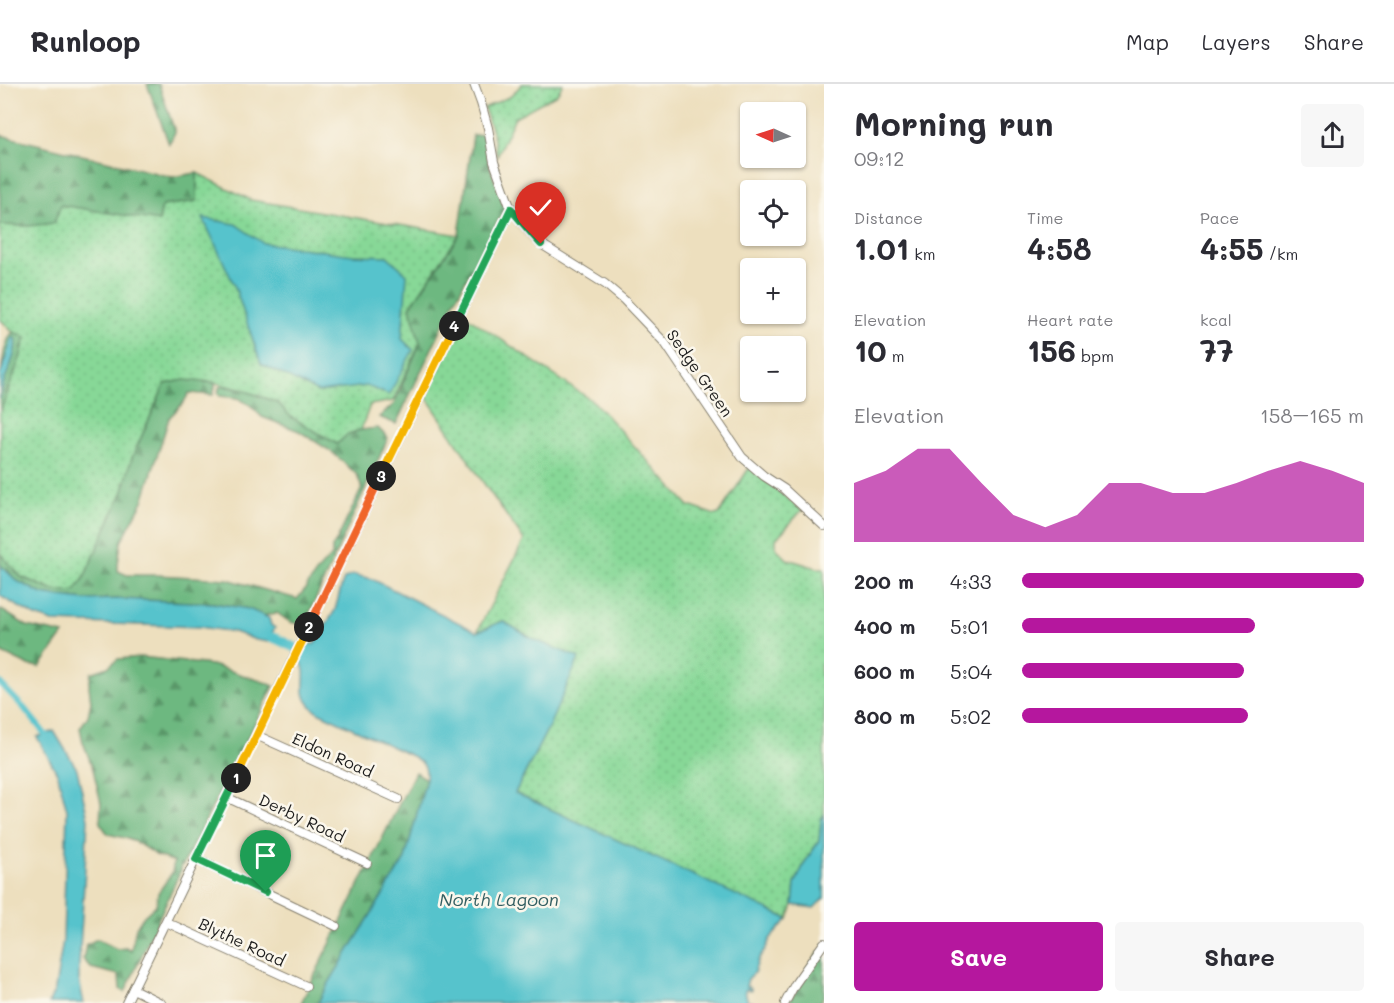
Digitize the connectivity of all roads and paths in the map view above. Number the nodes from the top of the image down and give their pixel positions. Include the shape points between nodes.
1 (474, 84) edge
2 (511, 209) junction
3 (824, 526) edge
4 (256, 735) junction
5 (226, 797) junction
6 (398, 800) dead end
7 (196, 859) junction
8 (367, 863) dead end
9 (166, 922) junction
10 (336, 926) dead end
11 (824, 944) edge
12 (306, 987) dead end
13 (133, 989) junction
14 (126, 1003) edge
15 (161, 1003) edge
16 (785, 1003) edge

1 - 2 street, Sedge Green
2 - 3 street, Sedge Green via 541,244 605,284 640,316 665,343 742,457
2 - 4 street
4 - 5 street
4 - 6 street, Eldon Road
5 - 7 street
5 - 8 street, Derby Road
7 - 9 street
7 - 10 street
9 - 12 street, Blythe Road
9 - 13 street
11 - 16 street
13 - 14 street
13 - 15 street

